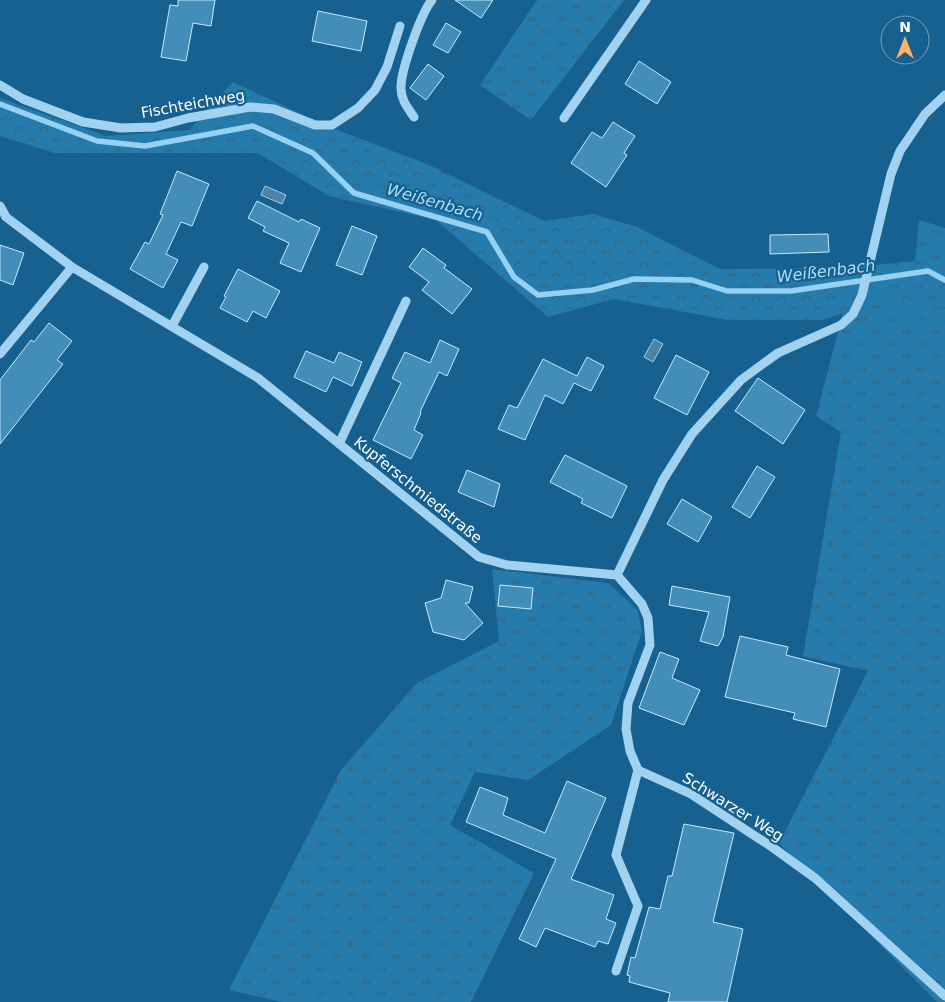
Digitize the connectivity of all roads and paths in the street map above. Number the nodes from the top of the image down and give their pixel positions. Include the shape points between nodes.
1 (432, 0) edge
2 (646, 0) edge
3 (400, 26) dead end
4 (0, 85) edge
5 (945, 94) edge
6 (414, 117) dead end
7 (564, 118) dead end
8 (0, 206) edge
9 (72, 267) junction
10 (204, 267) dead end
11 (406, 301) dead end
12 (172, 326) junction
13 (0, 354) edge
14 (339, 444) junction
15 (617, 576) junction
16 (638, 770) junction
17 (616, 971) dead end
18 (945, 996) edge

1 - 6 street via 416,31 401,80 402,99
2 - 7 street
3 - 4 street, Fischteichweg via 387,67 375,90 358,108 332,125 315,125 274,109 250,107 156,127 121,128 83,122 22,99
5 - 15 street via 925,114 900,151 891,174 862,295 852,314 841,325 778,353 741,380 692,434 662,480
8 - 9 street, Kupferschmiedstraße via 6,218
9 - 12 street, Kupferschmiedstraße
9 - 13 street
10 - 12 street
11 - 14 street
12 - 14 street, Kupferschmiedstraße via 258,378
14 - 15 street, Kupferschmiedstraße via 479,557 507,565
15 - 16 street via 642,604 648,618 650,645 628,703 626,729
16 - 17 street via 616,854 638,906
16 - 18 street, Schwarzer Weg via 690,794 808,873

